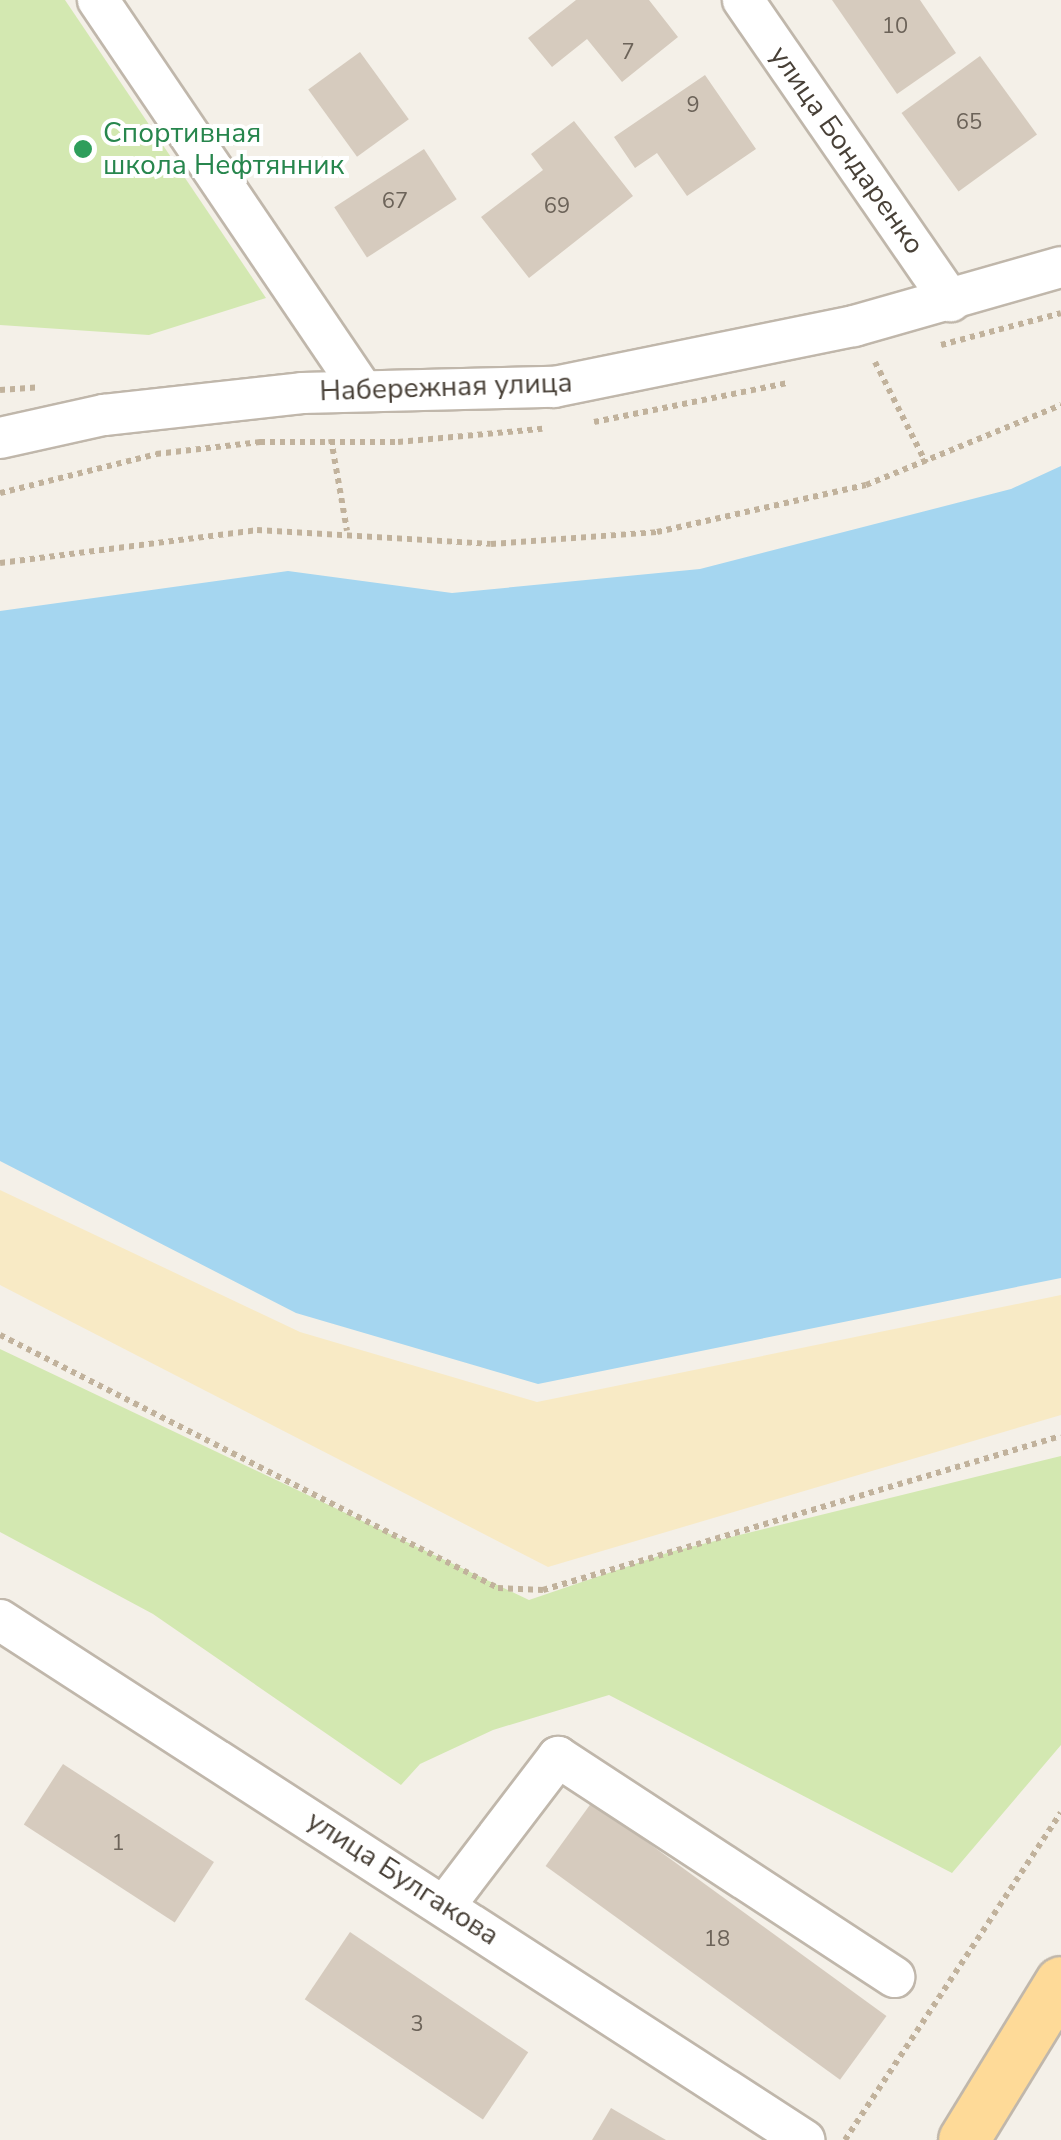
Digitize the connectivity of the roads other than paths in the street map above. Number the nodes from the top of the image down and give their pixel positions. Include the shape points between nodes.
1 (98, 0) edge
2 (743, 0) edge
3 (1061, 267) edge
4 (951, 301) junction
5 (360, 389) junction
6 (0, 438) edge
7 (0, 1620) edge
8 (446, 1904) junction
9 (894, 1977) dead end
10 (1061, 1982) edge
11 (804, 2140) edge
12 (964, 2140) edge

1 - 5 street
2 - 4 street, улица Бондаренко
3 - 4 street, Набережная улица
4 - 5 street, Набережная улица via 554,387
5 - 6 street, Набережная улица via 104,415
7 - 8 street, улица Булгакова
8 - 9 street via 558,1757
8 - 11 street, улица Булгакова
10 - 12 main road

